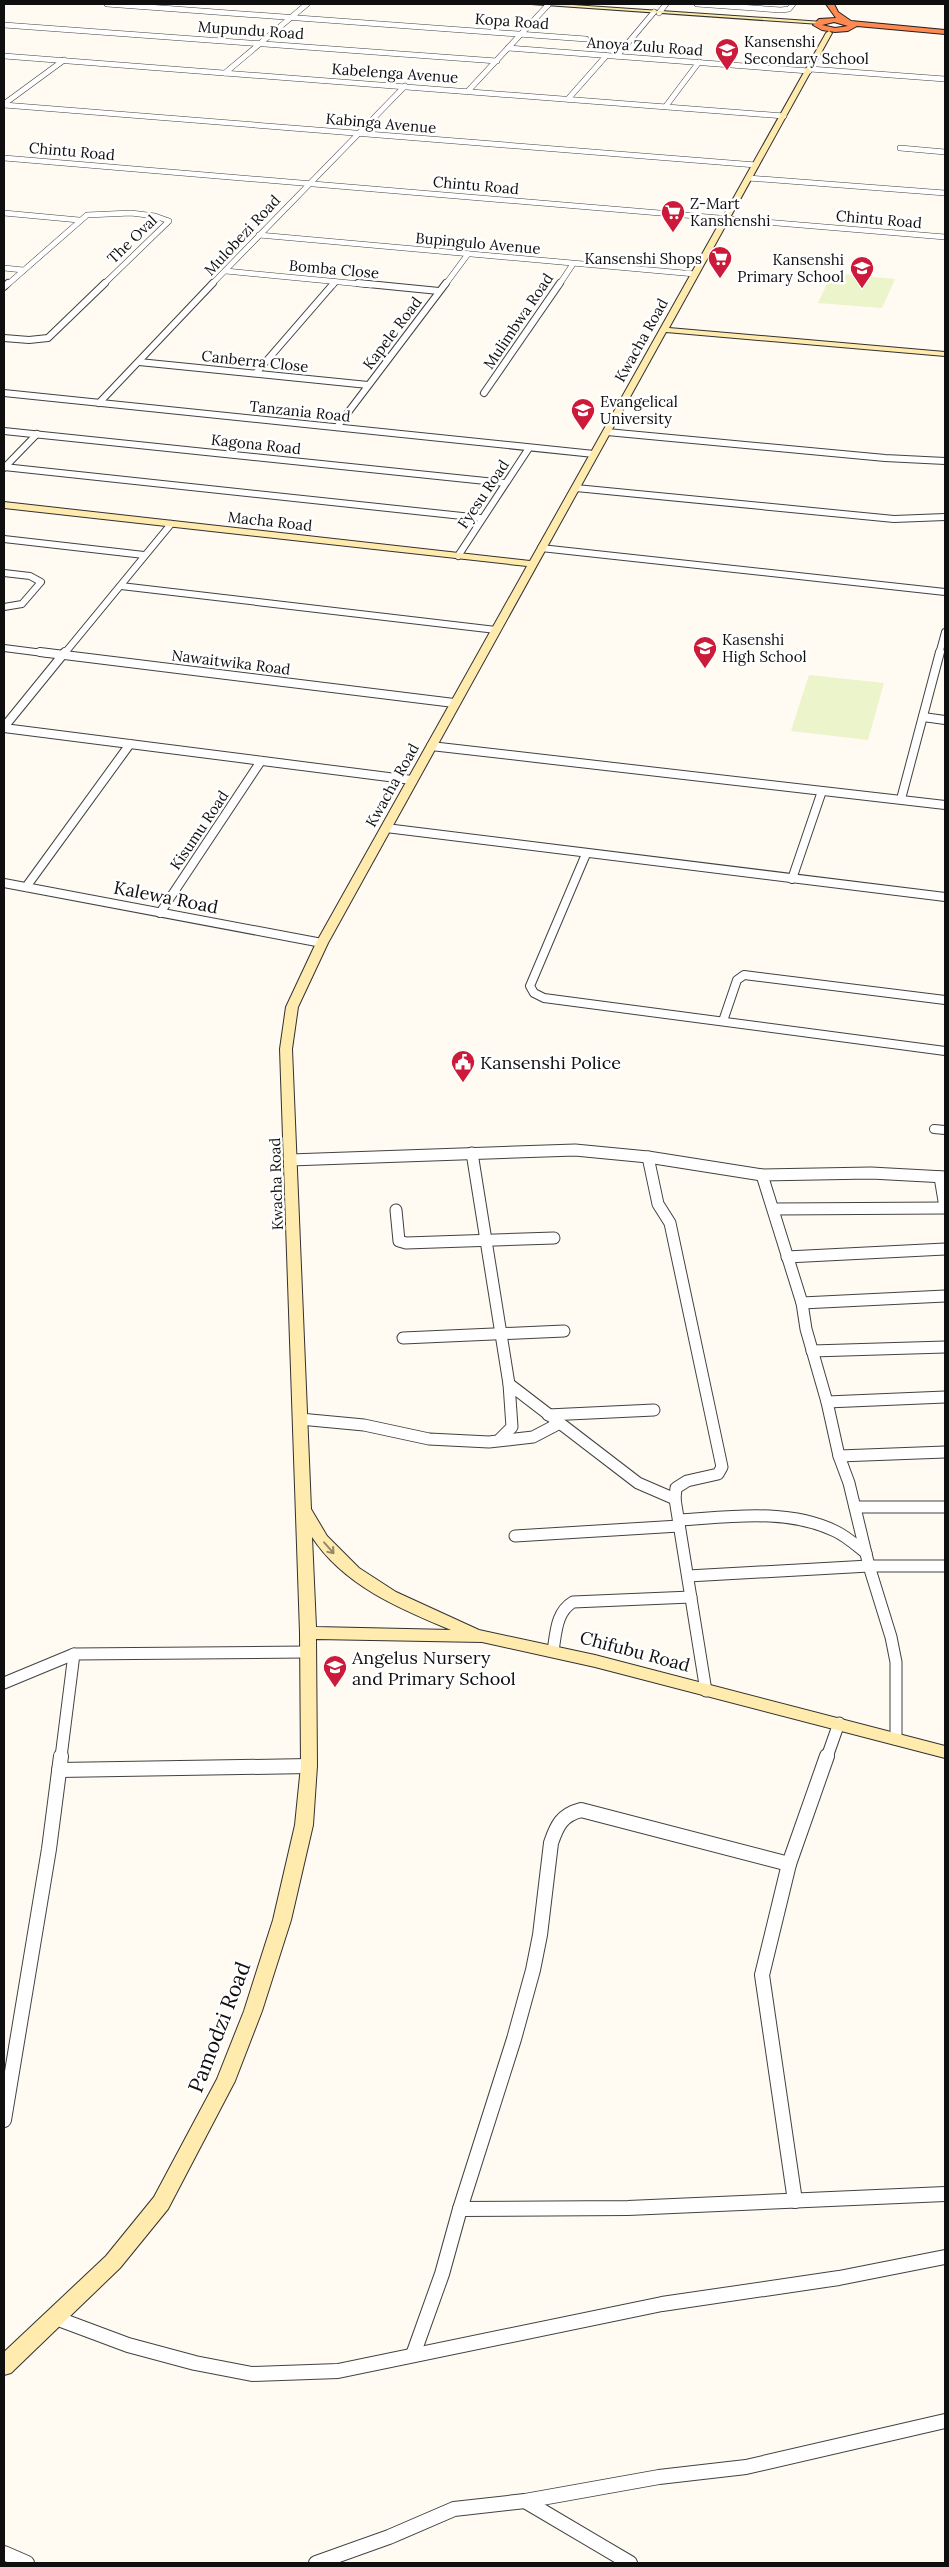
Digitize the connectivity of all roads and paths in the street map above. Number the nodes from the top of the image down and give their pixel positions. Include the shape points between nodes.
1 (107, 4) edge
2 (307, 4) edge
3 (534, 4) edge
4 (666, 4) edge
5 (697, 4) edge
6 (794, 4) edge
7 (830, 4) edge
8 (548, 5) edge
9 (656, 13) junction
10 (835, 13) junction
11 (291, 17) junction
12 (4, 25) edge
13 (847, 25) junction
14 (823, 26) junction
15 (945, 32) edge
16 (521, 34) junction
17 (586, 39) dead end
18 (260, 43) junction
19 (508, 48) junction
20 (4, 56) edge
21 (606, 56) junction
22 (618, 56) junction
23 (64, 60) junction
24 (497, 61) junction
25 (699, 62) junction
26 (810, 70) junction
27 (225, 72) junction
28 (945, 78) edge
29 (405, 86) junction
30 (468, 91) junction
31 (568, 99) junction
32 (4, 104) edge
33 (666, 106) junction
34 (784, 116) junction
35 (358, 133) junction
36 (900, 148) dead end
37 (945, 152) edge
38 (4, 158) edge
39 (756, 166) junction
40 (748, 178) junction
41 (307, 184) junction
42 (945, 193) edge
43 (4, 213) edge
44 (726, 219) junction
45 (79, 220) junction
46 (259, 235) junction
47 (945, 237) edge
48 (468, 254) junction
49 (573, 264) junction
50 (4, 268) edge
51 (23, 270) junction
52 (226, 271) junction
53 (694, 274) junction
54 (335, 282) junction
55 (4, 287) edge
56 (439, 291) junction
57 (665, 330) junction
58 (4, 338) edge
59 (945, 354) edge
60 (139, 362) junction
61 (256, 373) junction
62 (368, 385) junction
63 (484, 393) dead end
64 (4, 394) edge
65 (99, 403) junction
66 (337, 427) junction
67 (4, 430) edge
68 (608, 432) junction
69 (38, 434) junction
70 (529, 448) junction
71 (594, 454) junction
72 (945, 461) edge
73 (4, 467) edge
74 (505, 483) junction
75 (576, 488) junction
76 (4, 505) edge
77 (945, 517) edge
78 (481, 518) junction
79 (171, 524) junction
80 (4, 539) edge
81 (541, 548) junction
82 (144, 555) junction
83 (458, 556) junction
84 (533, 564) junction
85 (4, 573) edge
86 (121, 586) junction
87 (945, 592) edge
88 (4, 608) edge
89 (496, 630) junction
90 (945, 632) edge
91 (4, 648) edge
92 (62, 655) junction
93 (454, 703) junction
94 (923, 717) junction
95 (945, 720) edge
96 (4, 727) edge
97 (130, 744) junction
98 (431, 746) junction
99 (261, 761) junction
100 (412, 780) junction
101 (822, 791) junction
102 (901, 799) junction
103 (945, 805) edge
104 (386, 828) junction
105 (586, 854) junction
106 (792, 879) junction
107 (4, 883) edge
108 (26, 887) junction
109 (945, 897) edge
110 (160, 913) junction
111 (322, 943) junction
112 (945, 1000) edge
113 (723, 1022) junction
114 (945, 1051) edge
115 (934, 1129) dead end
116 (945, 1130) edge
117 (472, 1153) junction
118 (648, 1157) junction
119 (290, 1160) junction
120 (762, 1175) junction
121 (943, 1177) edge
122 (945, 1207) edge
123 (775, 1209) junction
124 (396, 1210) dead end
125 (554, 1238) dead end
126 (487, 1240) junction
127 (945, 1249) edge
128 (786, 1257) junction
129 (945, 1296) edge
130 (802, 1303) junction
131 (564, 1331) dead end
132 (502, 1334) junction
133 (403, 1338) dead end
134 (945, 1347) edge
135 (812, 1351) junction
136 (509, 1384) junction
137 (945, 1396) edge
138 (827, 1402) junction
139 (654, 1410) dead end
140 (548, 1415) junction
141 (300, 1419) junction
142 (558, 1424) junction
143 (500, 1439) junction
144 (945, 1452) edge
145 (839, 1456) junction
146 (675, 1499) junction
147 (302, 1507) junction
148 (855, 1507) junction
149 (945, 1507) edge
150 (679, 1523) junction
151 (514, 1536) dead end
152 (866, 1553) junction
153 (869, 1566) junction
154 (945, 1566) edge
155 (688, 1576) junction
156 (691, 1597) junction
157 (308, 1633) junction
158 (482, 1636) junction
159 (553, 1651) junction
160 (307, 1652) junction
161 (74, 1654) junction
162 (4, 1683) edge
163 (706, 1691) junction
164 (839, 1724) junction
165 (896, 1739) junction
166 (945, 1752) edge
167 (309, 1766) junction
168 (59, 1770) junction
169 (789, 1864) junction
170 (4, 2120) edge
171 (945, 2194) edge
172 (795, 2201) junction
173 (460, 2209) junction
174 (945, 2257) edge
175 (53, 2317) junction
176 (413, 2355) junction
177 (5, 2362) edge
178 (945, 2421) edge
179 (525, 2502) junction
180 (4, 2553) edge
181 (27, 2563) edge
182 (316, 2563) edge
183 (630, 2563) edge

1 - 11 street, Kopa Road
2 - 11 street
3 - 8 main road
4 - 9 street
5 - 6 street via 781,10
7 - 10 highway
8 - 9 main road
8 - 16 street
9 - 14 main road
9 - 22 street
10 - 13 highway
10 - 14 highway
11 - 16 street, Kopa Road
11 - 18 street
12 - 18 street, Mupundu Road
13 - 14 highway
13 - 14 main road
13 - 15 highway
14 - 26 main road, Kwacha Road
16 - 17 street, Kopa Road
16 - 19 street
18 - 24 street, Mupundu Road
18 - 27 street
19 - 21 street, Anoya Zulu Road
19 - 24 street
20 - 23 street, Kabelenga Avenue
21 - 22 street, Anoya Zulu Road
21 - 31 street
22 - 25 street, Anoya Zulu Road
23 - 27 street, Kabelenga Avenue
23 - 32 street
24 - 30 street
25 - 26 street, Anoya Zulu Road
25 - 33 street
26 - 28 street, Anoya Zulu Road
26 - 34 main road, Kwacha Road
27 - 29 street, Kabelenga Avenue
29 - 30 street, Kabelenga Avenue
29 - 35 street, Mulobezi Road
30 - 31 street, Kabelenga Avenue
31 - 33 street, Kabelenga Avenue
32 - 35 street, Kabinga Avenue
33 - 34 street, Kabelenga Avenue
34 - 39 main road, Kwacha Road
35 - 39 street, Kabinga Avenue
35 - 41 street, Mulobezi Road
36 - 37 street
38 - 41 street, Chintu Road
39 - 40 main road, Kwacha Road
40 - 42 street
40 - 44 main road, Kwacha Road
41 - 44 street, Chintu Road
41 - 46 street, Mulobezi Road
43 - 45 street
44 - 47 street, Chintu Road
44 - 53 main road, Kwacha Road
45 - 51 street, The Oval
45 - 58 street, The Oval via 89,214 108,212 161,217 169,221 48,338
46 - 48 street, Bupingulo Avenue
46 - 52 street, Mulobezi Road
48 - 49 street, Bupingulo Avenue
48 - 56 street, Kapele Road
49 - 53 street, Bupingulo Avenue
49 - 63 street, Mulimbwa Road
50 - 51 street
51 - 55 street, The Oval
52 - 54 street, Bomba Close
52 - 60 street, Mulobezi Road
53 - 57 main road, Kwacha Road
54 - 56 street, Bomba Close
54 - 61 street
56 - 62 street, Kapele Road
57 - 59 main road
57 - 68 main road, Kwacha Road
60 - 61 street, Canberra Close
60 - 65 street, Mulobezi Road
61 - 62 street, Canberra Close
62 - 66 street, Kapele Road
64 - 65 street, Tanzania Road
65 - 66 street, Tanzania Road
66 - 70 street, Tanzania Road
67 - 69 street, Kagona Road
68 - 71 main road, Kwacha Road
68 - 72 street
69 - 73 street
69 - 74 street, Kagona Road
70 - 71 street, Tanzania Road
70 - 74 street, Fyesu Road
71 - 75 main road, Kwacha Road
73 - 78 street
74 - 78 street, Fyesu Road
75 - 77 street via 894,519
75 - 81 main road, Kwacha Road
76 - 79 main road, Macha Road
78 - 83 street, Fyesu Road
79 - 82 street
79 - 83 main road, Macha Road
80 - 82 street
81 - 84 main road, Kwacha Road
81 - 87 street
82 - 86 street
83 - 84 main road, Macha Road
84 - 89 main road, Kwacha Road
85 - 88 street via 30,576 41,582 22,604
86 - 89 street
86 - 92 street
89 - 93 main road, Kwacha Road
90 - 94 street
91 - 92 street, Nawaitwika Road
92 - 93 street, Nawaitwika Road
92 - 96 street
93 - 98 main road, Kwacha Road
94 - 95 street
94 - 102 street
96 - 97 street
97 - 99 street
97 - 108 street
98 - 100 main road, Kwacha Road
98 - 101 street
99 - 100 street
99 - 110 street, Kisumu Road
100 - 104 main road, Kwacha Road
101 - 102 street
101 - 106 street
102 - 103 street
104 - 105 street
104 - 111 main road, Kwacha Road
105 - 106 street
105 - 113 street via 530,986 534,993 544,998
106 - 109 street
107 - 108 street, Kalewa Road
108 - 110 street, Kalewa Road
110 - 111 street, Kalewa Road
111 - 119 main road, Kwacha Road via 296,994 289,1020 286,1049
112 - 113 street via 744,975 737,980
113 - 114 street
115 - 116 street
117 - 118 street via 575,1150
117 - 119 street
117 - 126 street
118 - 120 street
118 - 146 street via 658,1204 670,1223 722,1468 718,1474 680,1484 676,1488
119 - 141 main road, Kwacha Road
120 - 121 street via 871,1173
120 - 123 street
121 - 122 street
122 - 123 street
123 - 128 street
124 - 126 street via 399,1241
125 - 126 street
126 - 132 street
127 - 128 street
128 - 130 street
129 - 130 street
130 - 135 street
131 - 132 street
132 - 133 street
132 - 136 street
134 - 135 street
135 - 138 street
136 - 140 street
136 - 143 street via 512,1426
137 - 138 street
138 - 145 street
139 - 140 street
140 - 142 street
141 - 143 street via 364,1425 429,1439 489,1442
141 - 147 main road, Kwacha Road
142 - 143 street via 533,1436
142 - 146 street via 638,1483
144 - 145 street
145 - 148 street
146 - 150 street
147 - 157 main road, Kwacha Road
147 -> 158 main road via 321,1539 352,1570 412,1608
148 - 149 street
148 - 152 street
150 - 151 street
150 - 152 street via 760,1516 811,1523 833,1530
150 - 155 street
152 - 153 street
153 - 154 street
153 - 155 street
153 - 165 street via 896,1662
155 - 156 street
156 - 159 street via 566,1604 561,1611
156 - 163 street
157 - 158 main road, Chifubu Road
157 - 160 main road, Pamodzi Road
158 - 159 main road, Chifubu Road
159 - 163 main road, Chifubu Road
160 - 161 street
160 - 167 main road, Pamodzi Road
161 - 162 street
161 - 168 street
163 - 164 main road, Chifubu Road
164 - 165 main road, Chifubu Road
164 - 169 street
165 - 166 main road, Chifubu Road
167 - 168 street
167 - 175 main road, Pamodzi Road via 304,1825 282,1920 253,2011 226,2081 161,2203 113,2262
168 - 170 street
169 - 172 street via 762,1975
169 - 173 street via 581,1810 562,1819 555,1830 540,1935 520,2018
171 - 172 street
172 - 173 street via 628,2208
173 - 176 street via 442,2274
174 - 176 street via 840,2278 662,2304
175 - 176 street via 128,2345 252,2374 338,2371
175 - 177 main road, Pamodzi Road
178 - 179 street via 746,2468 659,2477
179 - 182 street via 454,2509
179 - 183 street
180 - 181 street

